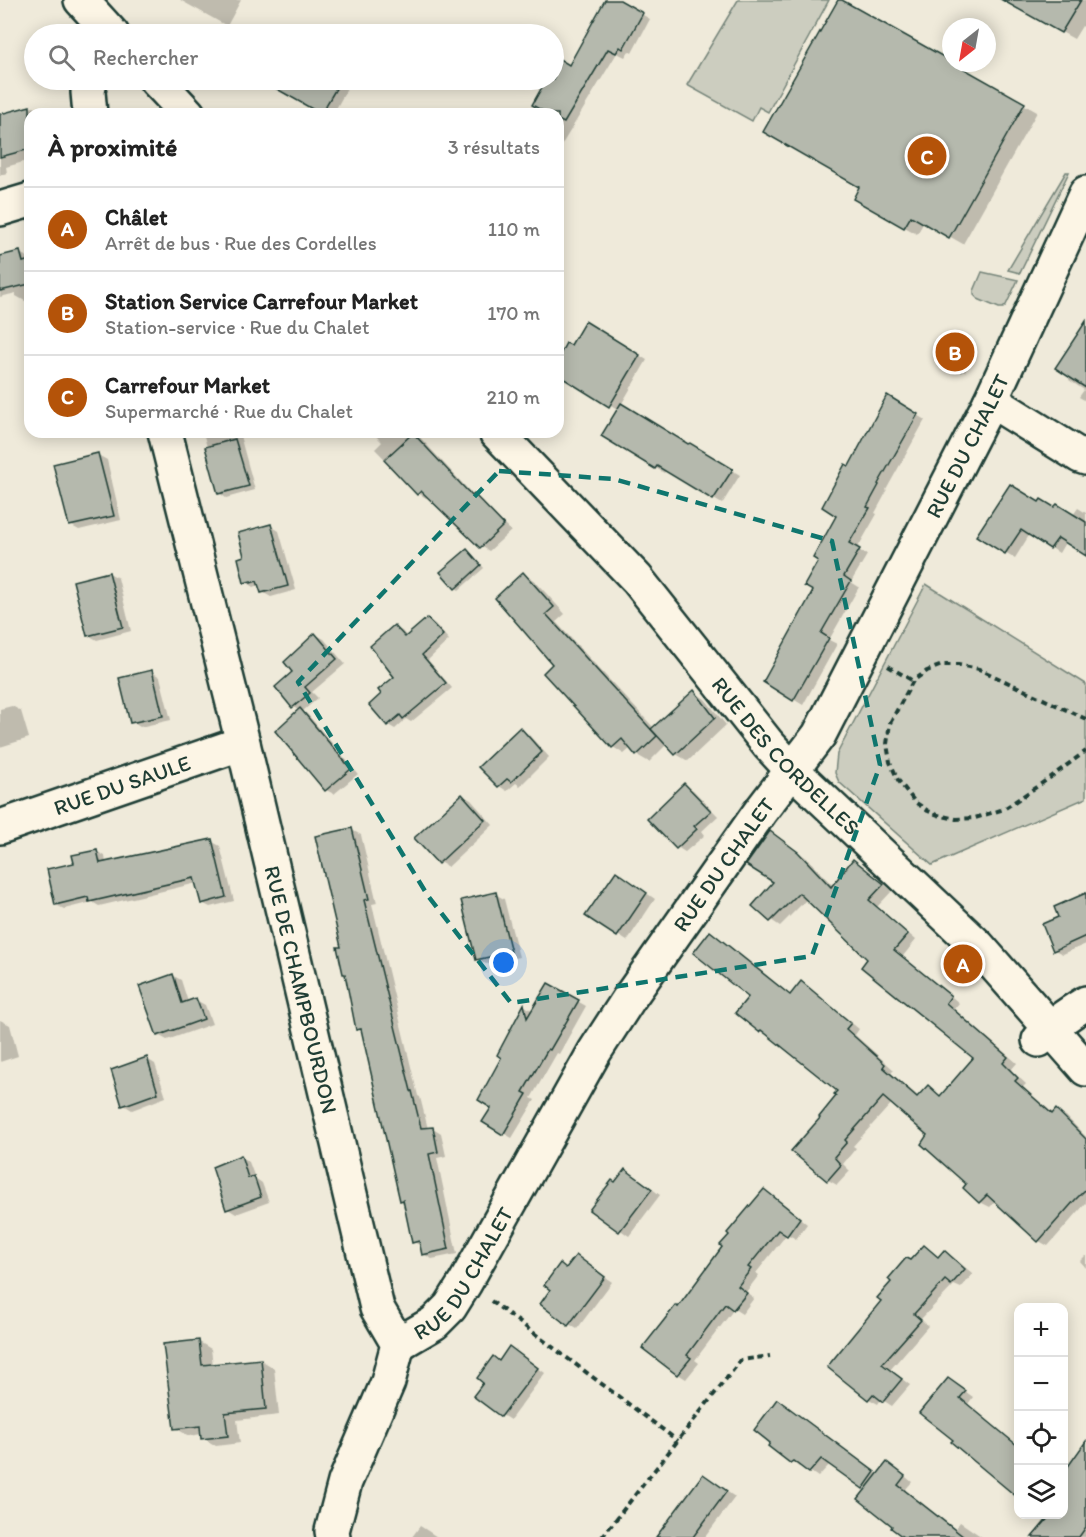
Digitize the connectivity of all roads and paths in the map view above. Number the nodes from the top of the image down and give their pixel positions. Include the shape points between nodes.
1 (81, 0) edge
2 (103, 24) edge
3 (88, 90) edge
4 (165, 90) edge
5 (89, 108) edge
6 (182, 108) edge
7 (1086, 193) edge
8 (24, 202) edge
9 (0, 209) edge
10 (990, 402) junction
11 (167, 438) edge
12 (502, 438) edge
13 (1086, 458) edge
14 (886, 665) dead end
15 (913, 681) junction
16 (1086, 719) edge
17 (243, 743) junction
18 (1086, 751) edge
19 (792, 770) junction
20 (0, 827) edge
21 (1086, 1003) edge
22 (1045, 1034) junction
23 (1086, 1069) edge
24 (483, 1295) dead end
25 (398, 1344) junction
26 (770, 1356) dead end
27 (678, 1441) junction
28 (333, 1537) edge
29 (602, 1537) edge

1 - 2 street
3 - 5 street
4 - 6 street
7 - 10 street, RUE DU CHALET
8 - 9 street
10 - 13 street
10 - 19 street, RUE DU CHALET via 819,735
11 - 17 street, RUE DE CHAMPBOURDON
12 - 19 street, RUE DES CORDELLES via 637,579
14 - 15 path
15 - 16 path via 942,665 979,669
15 - 18 path via 890,723 887,744 898,780 915,802 928,811 956,819 1004,809
17 - 20 street, RUE DU SAULE
17 - 25 street, RUE DE CHAMPBOURDON via 377,1308
19 - 22 street, RUE DES CORDELLES via 978,946
19 - 25 street, RUE DU CHALET via 595,1051 450,1307 434,1323
21 - 22 street
22 - 23 street, RUE DES CORDELLES
24 - 27 path
25 - 28 street via 388,1382 345,1482
26 - 27 path via 741,1360
27 - 29 path

